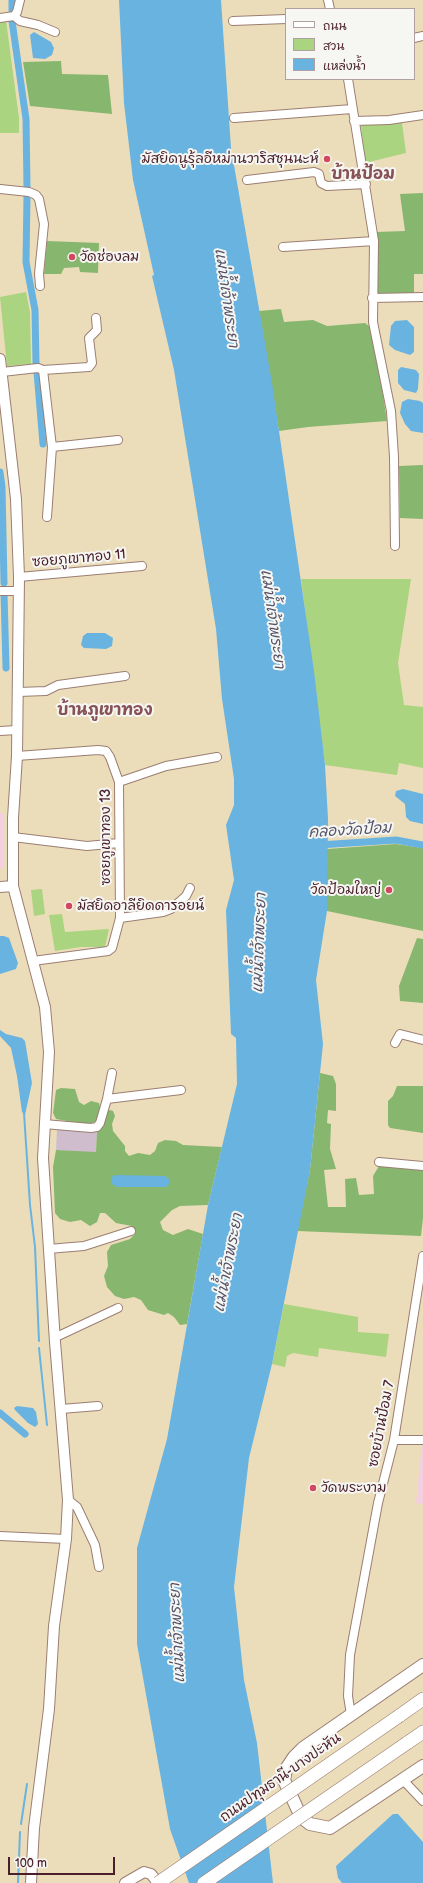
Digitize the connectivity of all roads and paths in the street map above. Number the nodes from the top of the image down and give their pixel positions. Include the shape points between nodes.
1 (20, 0) edge
2 (14, 16) junction
3 (0, 18) edge
4 (285, 19) edge
5 (233, 21) dead end
6 (55, 32) dead end
7 (348, 80) edge
8 (352, 109) junction
9 (423, 115) edge
10 (234, 118) dead end
11 (354, 121) junction
12 (247, 180) dead end
13 (366, 184) junction
14 (0, 189) edge
15 (374, 241) junction
16 (283, 247) dead end
17 (40, 286) dead end
18 (423, 297) edge
19 (372, 298) junction
20 (96, 318) dead end
21 (0, 359) edge
22 (43, 370) junction
23 (2, 372) junction
24 (118, 440) dead end
25 (52, 447) junction
26 (47, 517) dead end
27 (395, 546) dead end
28 (142, 566) dead end
29 (19, 577) junction
30 (18, 591) junction
31 (0, 592) edge
32 (125, 676) dead end
33 (18, 692) junction
34 (17, 730) junction
35 (0, 731) edge
36 (17, 756) junction
37 (217, 757) dead end
38 (119, 782) junction
39 (13, 837) junction
40 (119, 843) junction
41 (13, 886) junction
42 (0, 887) edge
43 (190, 888) dead end
44 (120, 918) junction
45 (33, 961) junction
46 (423, 1040) edge
47 (395, 1043) dead end
48 (112, 1073) dead end
49 (181, 1090) dead end
50 (106, 1099) junction
51 (44, 1124) junction
52 (379, 1162) dead end
53 (423, 1166) edge
54 (131, 1231) dead end
55 (48, 1249) junction
56 (423, 1256) edge
57 (118, 1308) dead end
58 (54, 1338) junction
59 (98, 1406) dead end
60 (61, 1409) junction
61 (394, 1440) junction
62 (423, 1440) edge
63 (68, 1500) junction
64 (0, 1536) edge
65 (66, 1539) junction
66 (99, 1567) dead end
67 (423, 1665) edge
68 (423, 1699) edge
69 (351, 1715) junction
70 (423, 1732) edge
71 (423, 1766) edge
72 (403, 1780) junction
73 (423, 1800) edge
74 (31, 1883) edge
75 (125, 1883) edge
76 (158, 1883) edge
77 (204, 1883) edge

1 - 2 street
2 - 3 street
2 - 6 street via 20,21
4 - 5 street
7 - 8 street
8 - 10 street
8 - 11 street
9 - 11 street via 389,120
11 - 13 street
12 - 13 street via 314,172 319,174 321,183 327,186
13 - 15 street
14 - 17 street via 29,192 39,199 44,224
15 - 16 street
15 - 19 street
18 - 19 street
19 - 27 street via 373,322 391,411
20 - 22 street via 97,330 89,338 92,363 89,367
21 - 23 street
22 - 23 street via 38,368
22 - 25 street
23 - 29 street via 16,499
24 - 25 street
25 - 26 street
28 - 29 street, ซอยภูเขาทอง 11
29 - 30 street
30 - 31 street
30 - 33 street
32 - 33 street via 58,685 46,691
33 - 34 street
34 - 35 street
34 - 36 street
36 - 38 street, ซอยภูเขาทอง 13 via 106,751
36 - 39 street
37 - 38 street via 166,766
38 - 40 street, ซอยภูเขาทอง 13
39 - 40 street via 87,846
39 - 41 street
40 - 44 street, ซอยภูเขาทอง 13
41 - 42 street
41 - 45 street
43 - 44 street via 186,896 171,909
44 - 45 street, ซอยภูเขาทอง 13 via 112,948 108,951
45 - 51 street via 45,1007 49,1052
46 - 47 street via 400,1034
48 - 50 street
49 - 50 street
50 - 51 street via 97,1127
51 - 55 street via 43,1158
52 - 53 street
54 - 55 street via 84,1246
55 - 58 street
56 - 61 street, ซอยบ้านป้อม 7
57 - 58 street
58 - 60 street
59 - 60 street
60 - 63 street
61 - 62 street
61 - 69 street, ซอยบ้านป้อม 7 via 378,1503 350,1655 348,1696
63 - 65 street
63 - 66 street via 77,1507 94,1545
64 - 65 street
65 - 74 street via 54,1626 49,1709 34,1828
67 - 69 main road
68 - 76 main road, ถนนปทุมธานี-บางปะหัน, bridge
69 - 72 main road via 304,1748 294,1757 286,1770 284,1780 301,1817 310,1824 330,1828
70 - 77 main road, bridge
71 - 72 main road
72 - 73 street
75 - 76 street via 144,1872 151,1874

